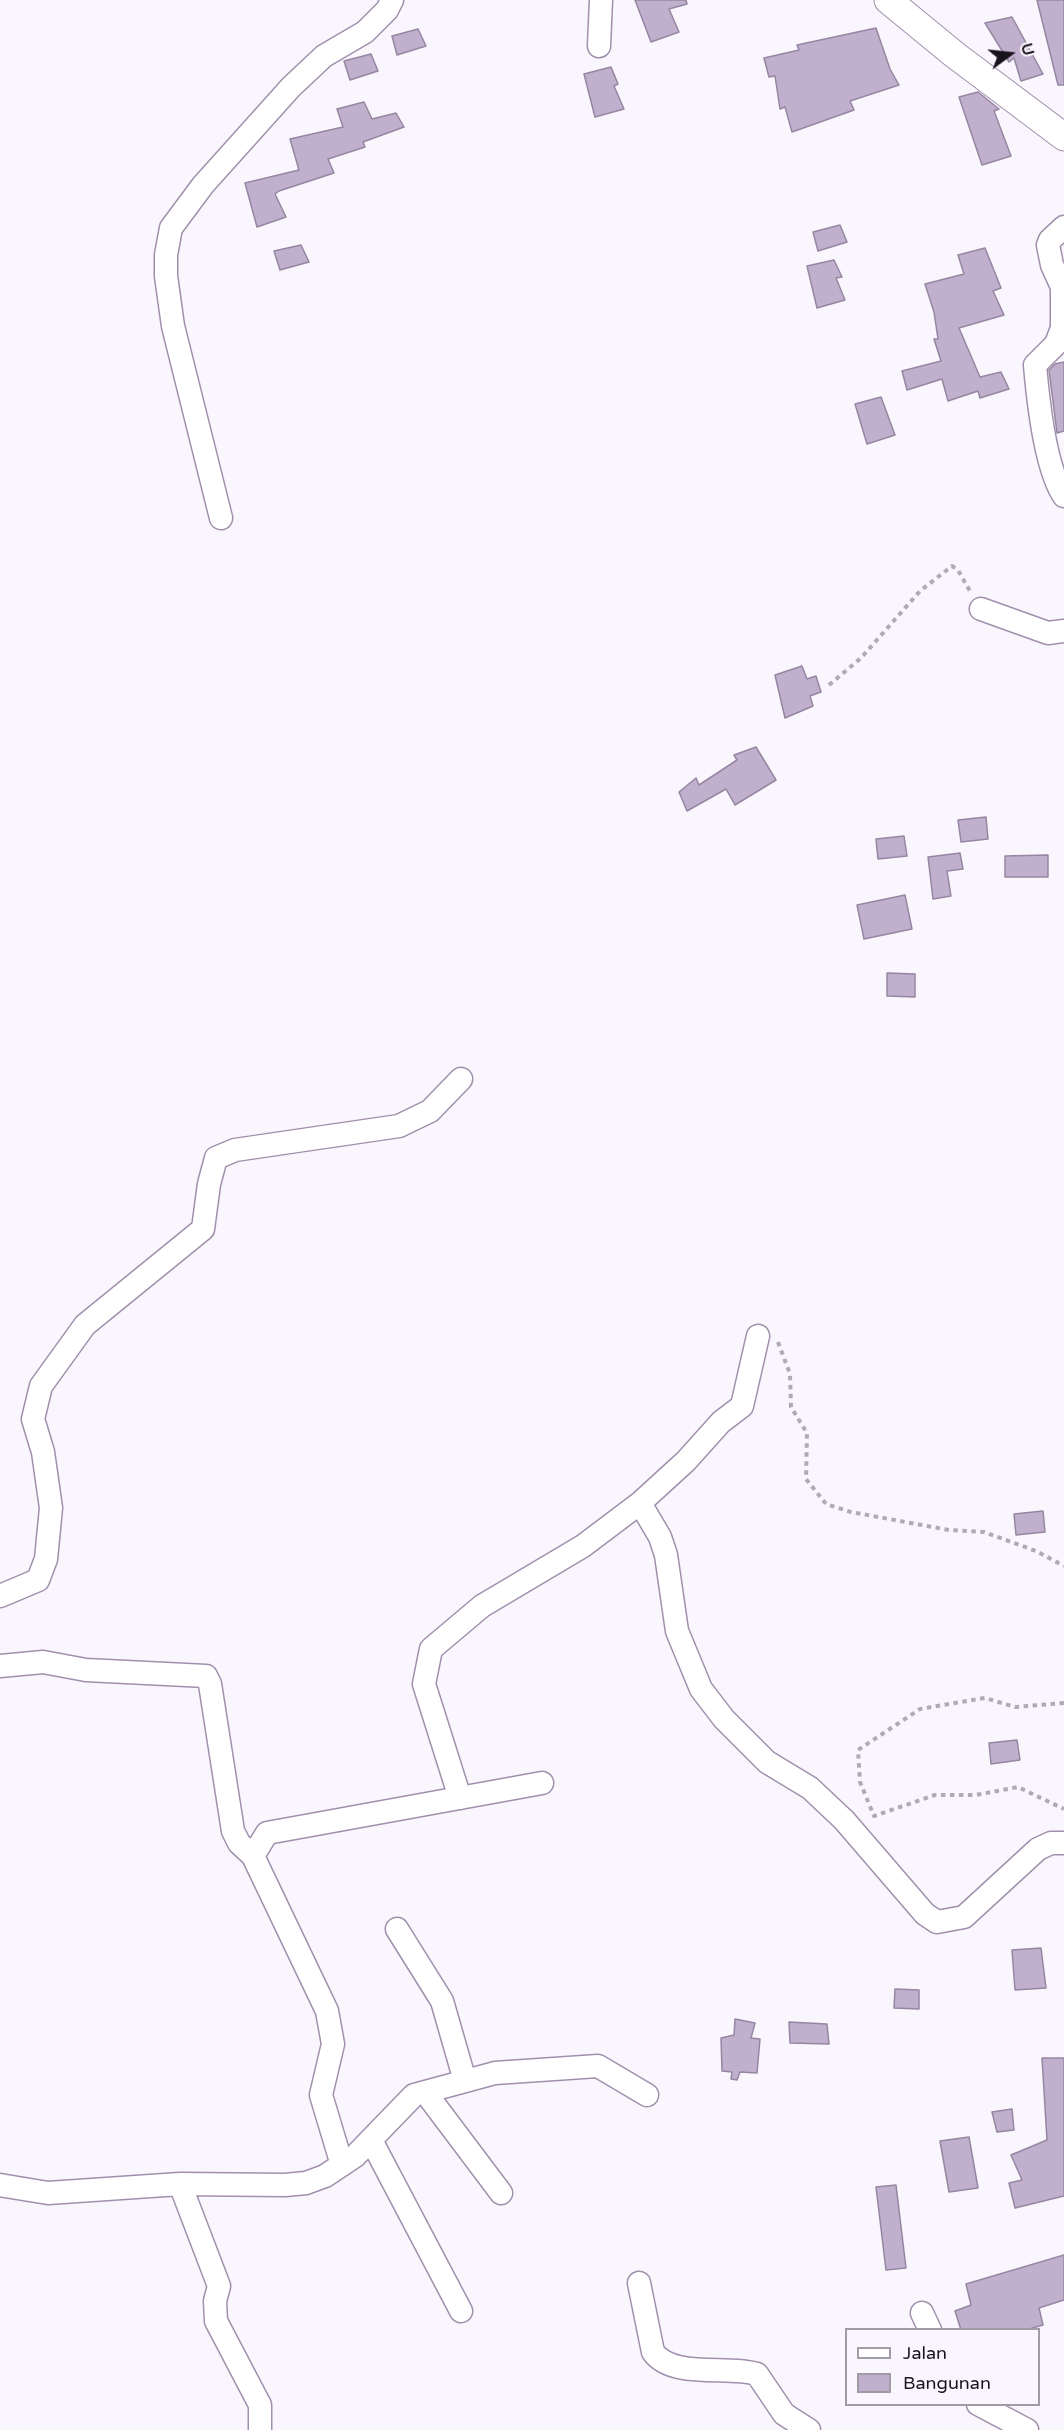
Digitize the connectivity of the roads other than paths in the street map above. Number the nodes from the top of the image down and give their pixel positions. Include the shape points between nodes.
1 (392, 0) edge
2 (602, 0) edge
3 (888, 0) edge
4 (599, 46) dead end
5 (1063, 132) edge
6 (1064, 227) edge
7 (1064, 496) edge
8 (221, 518) dead end
9 (981, 609) road end
10 (1064, 632) edge
11 (461, 1079) dead end
12 (758, 1336) road end
13 (640, 1503) junction
14 (0, 1596) edge
15 (0, 1666) edge
16 (542, 1783) dead end
17 (460, 1798) junction
18 (1064, 1843) edge
19 (253, 1856) junction
20 (397, 1929) dead end
21 (465, 2081) junction
22 (425, 2092) junction
23 (647, 2095) dead end
24 (371, 2140) junction
25 (342, 2165) junction
26 (180, 2184) junction
27 (0, 2185) edge
28 (501, 2193) dead end
29 (639, 2283) dead end
30 (461, 2311) dead end
31 (982, 2406) edge
32 (260, 2430) edge
33 (809, 2430) edge
34 (1027, 2430) edge

1 - 8 street via 366,32 324,56 291,87 202,185 171,228 166,276 173,326
2 - 4 street
3 - 5 street via 955,55
6 - 7 street via 1048,245 1062,287 1062,328 1056,344 1035,365 1052,467 1056,485
9 - 10 street via 1048,633
11 - 14 street via 430,1111 399,1126 236,1150 216,1158 203,1229 85,1325 41,1386 33,1419 43,1452 51,1508 46,1559 38,1580
12 - 13 street via 742,1406 720,1422 686,1461
13 - 17 street via 583,1546 482,1606 431,1648 424,1684
13 - 18 street via 666,1555 677,1631 701,1689 724,1719 767,1762 810,1788 844,1820 925,1914 937,1922 964,1917 1038,1850 1051,1843
15 - 19 street via 43,1662 86,1670 206,1676 233,1831
16 - 17 street
17 - 19 street via 267,1833
19 - 25 street via 327,2011 333,2044 321,2095
20 - 21 street via 442,2001
21 - 22 street
21 - 23 street via 495,2073 598,2066
22 - 24 street via 414,2095
22 - 28 street
24 - 25 street
24 - 30 street
25 - 26 street via 306,2183
26 - 27 street via 48,2193
26 - 32 street via 219,2286 216,2321 260,2405
29 - 33 street via 657,2358 692,2369 757,2374 784,2414
31 - 34 street

